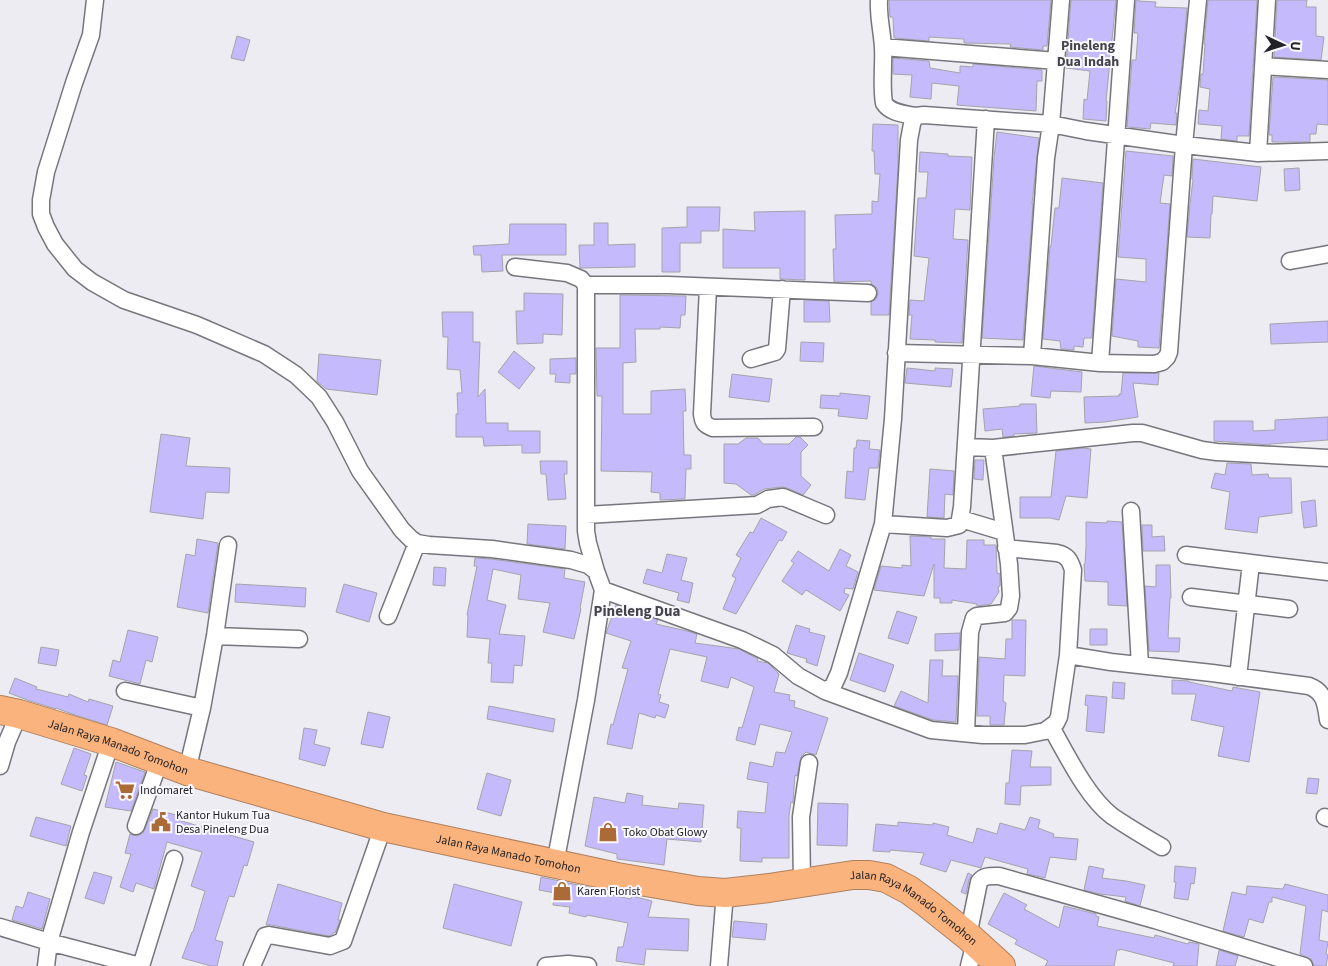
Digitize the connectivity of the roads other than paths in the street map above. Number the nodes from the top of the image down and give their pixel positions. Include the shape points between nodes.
1 (95, 0) edge
2 (879, 0) edge
3 (1061, 0) edge
4 (1126, 0) edge
5 (1198, 0) edge
6 (1267, 0) edge
7 (882, 47) junction
8 (1057, 60) junction
9 (1263, 66) junction
10 (1328, 70) edge
11 (915, 116) junction
12 (986, 119) junction
13 (1051, 124) junction
14 (1115, 135) junction
15 (1184, 145) junction
16 (1328, 151) edge
17 (1258, 153) junction
18 (1328, 254) edge
19 (1290, 261) dead end
20 (515, 267) dead end
21 (586, 285) junction
22 (708, 286) junction
23 (782, 289) junction
24 (868, 292) dead end
25 (896, 353) junction
26 (972, 355) junction
27 (1032, 356) junction
28 (751, 359) dead end
29 (1100, 363) junction
30 (814, 427) dead end
31 (966, 447) junction
32 (993, 448) junction
33 (1328, 458) edge
34 (1131, 511) dead end
35 (826, 515) dead end
36 (586, 516) junction
37 (960, 519) junction
38 (883, 524) junction
39 (1005, 540) junction
40 (417, 543) junction
41 (228, 544) dead end
42 (1186, 555) dead end
43 (1251, 563) junction
44 (596, 571) junction
45 (1328, 572) edge
46 (604, 590) junction
47 (1191, 597) dead end
48 (1246, 604) junction
49 (1289, 608) dead end
50 (388, 616) dead end
51 (215, 636) junction
52 (299, 639) dead end
53 (1068, 655) junction
54 (1140, 665) junction
55 (1238, 677) junction
56 (125, 691) dead end
57 (825, 691) junction
58 (202, 708) junction
59 (10, 712) edge
60 (1328, 720) edge
61 (1051, 727) junction
62 (966, 733) junction
63 (111, 742) junction
64 (160, 760) junction
65 (809, 763) dead end
66 (0, 766) edge
67 (187, 771) junction
68 (136, 826) dead end
69 (383, 827) junction
70 (1162, 847) dead end
71 (174, 859) dead end
72 (555, 864) junction
73 (802, 883) junction
74 (725, 893) junction
75 (0, 927) edge
76 (49, 942) junction
77 (970, 948) edge
78 (46, 966) edge
79 (141, 966) edge
80 (252, 966) edge
81 (546, 966) edge
82 (588, 966) edge
83 (719, 966) edge
84 (1001, 966) edge
85 (1304, 966) edge

1 - 40 street via 90,35 43,190 41,214 55,244 75,269 100,287 124,300 197,325 264,354 296,375 319,397 360,471 402,530
2 - 7 street
3 - 8 street
4 - 14 street
5 - 15 street
6 - 9 street
7 - 8 street
7 - 11 street via 884,103 890,109
8 - 13 street
9 - 10 street
9 - 17 street
11 - 12 street
11 - 25 street via 909,140
12 - 13 street
12 - 26 street
13 - 14 street
13 - 27 street
14 - 15 street
14 - 29 street
15 - 17 street
15 - 29 street via 1169,352 1162,362 1156,364
16 - 17 street
18 - 19 street
20 - 21 street via 567,273
21 - 22 street
21 - 36 street
22 - 23 street
22 - 30 street via 703,422 713,428
23 - 24 street
23 - 28 street via 777,349
25 - 26 street
25 - 38 street
26 - 27 street
26 - 31 street
27 - 29 street
31 - 32 street
31 - 37 street
32 - 33 street via 1133,433 1217,452
32 - 39 street
34 - 54 street
35 - 36 street via 783,497 757,505
36 - 44 street via 588,543
37 - 38 street via 957,527 947,528
37 - 39 street
38 - 57 street via 839,673 833,686
39 - 53 street via 1064,554 1070,561 1073,570
39 - 62 street via 1011,596 1009,608 1002,614 977,616 972,623
40 - 44 street via 559,558 580,562
40 - 50 street
41 - 51 street
42 - 43 street
43 - 45 street
43 - 48 street
44 - 46 street
46 - 57 street via 742,640 773,655 798,676
46 - 72 street
47 - 48 street
48 - 49 street
48 - 55 street
51 - 52 street
51 - 58 street
53 - 54 street
53 - 61 street via 1059,717
54 - 55 street
55 - 60 street via 1314,688 1324,698
56 - 58 street
57 - 62 street via 931,730
58 - 67 street
59 - 63 highway, Jalan Raya Manado Tomohon
59 - 66 street via 8,742
61 - 62 street via 1025,735
61 - 70 street via 1089,791 1102,806 1112,816
63 - 64 highway, Jalan Raya Manado Tomohon
63 - 76 street
64 - 67 highway, Jalan Raya Manado Tomohon
64 - 68 street
65 - 73 street via 801,817
67 - 69 highway, Jalan Raya Manado Tomohon
69 - 72 highway, Jalan Raya Manado Tomohon
69 - 80 street via 343,941 330,946 265,936
71 - 79 street
72 - 74 highway, Jalan Raya Manado Tomohon via 689,890
73 - 74 highway, Jalan Raya Manado Tomohon
73 - 77 highway, Jalan Raya Manado Tomohon via 853,875 886,878 928,904
74 - 83 street
75 - 76 street
76 - 78 street
76 - 79 street
77 - 84 highway, Jalan Raya Manado Tomohon
77 - 85 street via 979,882 986,876 999,876
81 - 82 street

